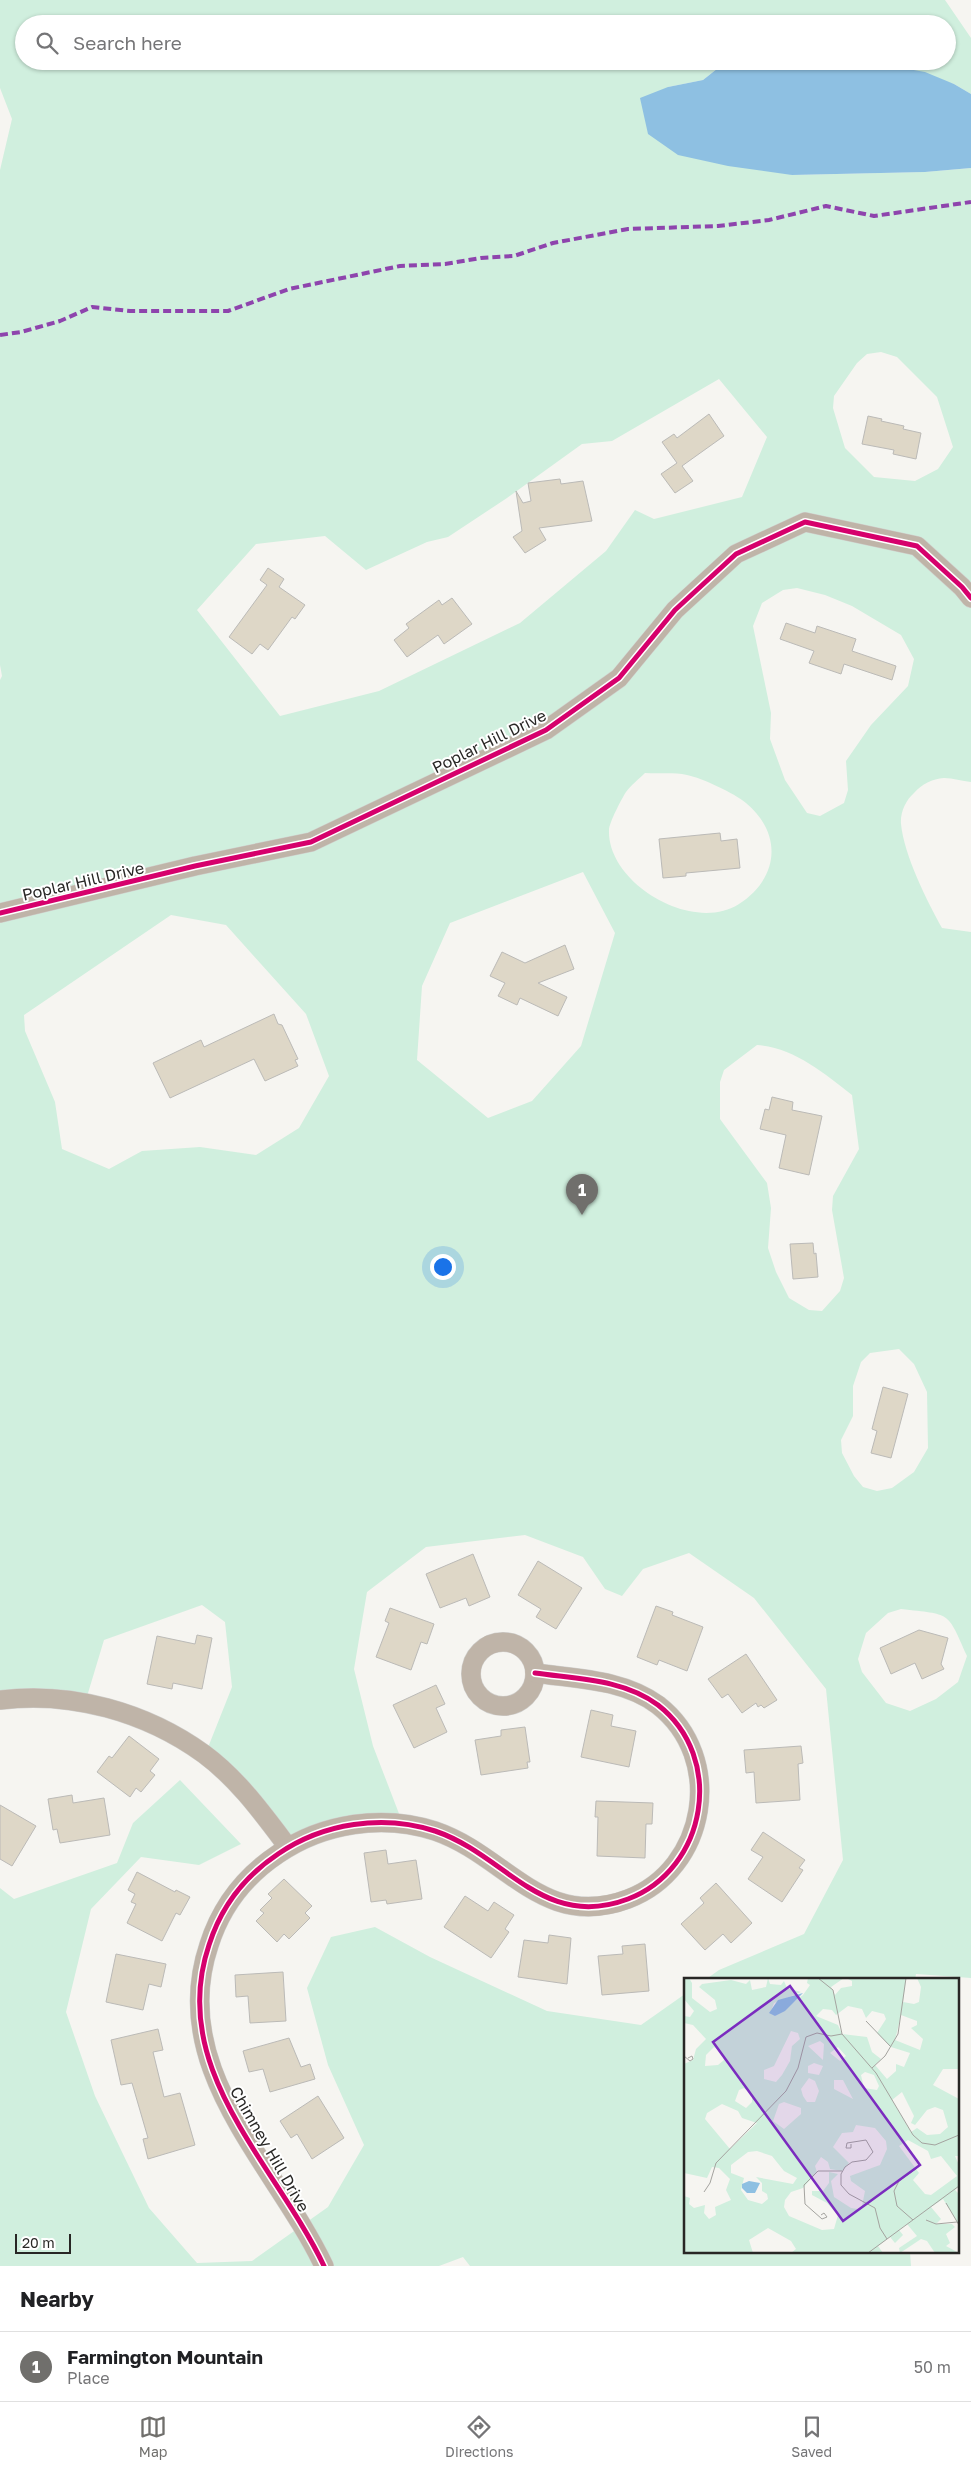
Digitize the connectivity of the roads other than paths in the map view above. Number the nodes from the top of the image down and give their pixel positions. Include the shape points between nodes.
1 (971, 598) edge
2 (0, 913) edge
3 (535, 1673) dead end
4 (0, 1700) edge
5 (288, 1847) junction
6 (324, 2266) edge

1 - 2 street, Poplar Hill Drive via 917,546 805,522 736,554 675,610 619,678 546,730 311,842
3 - 5 street, Chimney Hill Drive via 628,1688 659,1706 683,1734 695,1758 700,1786 697,1824 681,1858 654,1886 638,1895 601,1906 563,1904 528,1889 462,1843 434,1831 403,1824 342,1826
4 - 5 street via 58,1698 97,1705 171,1734 205,1755 232,1779
5 - 6 street, Chimney Hill Drive via 257,1870 226,1907 204,1960 199,2018 203,2046 227,2102

